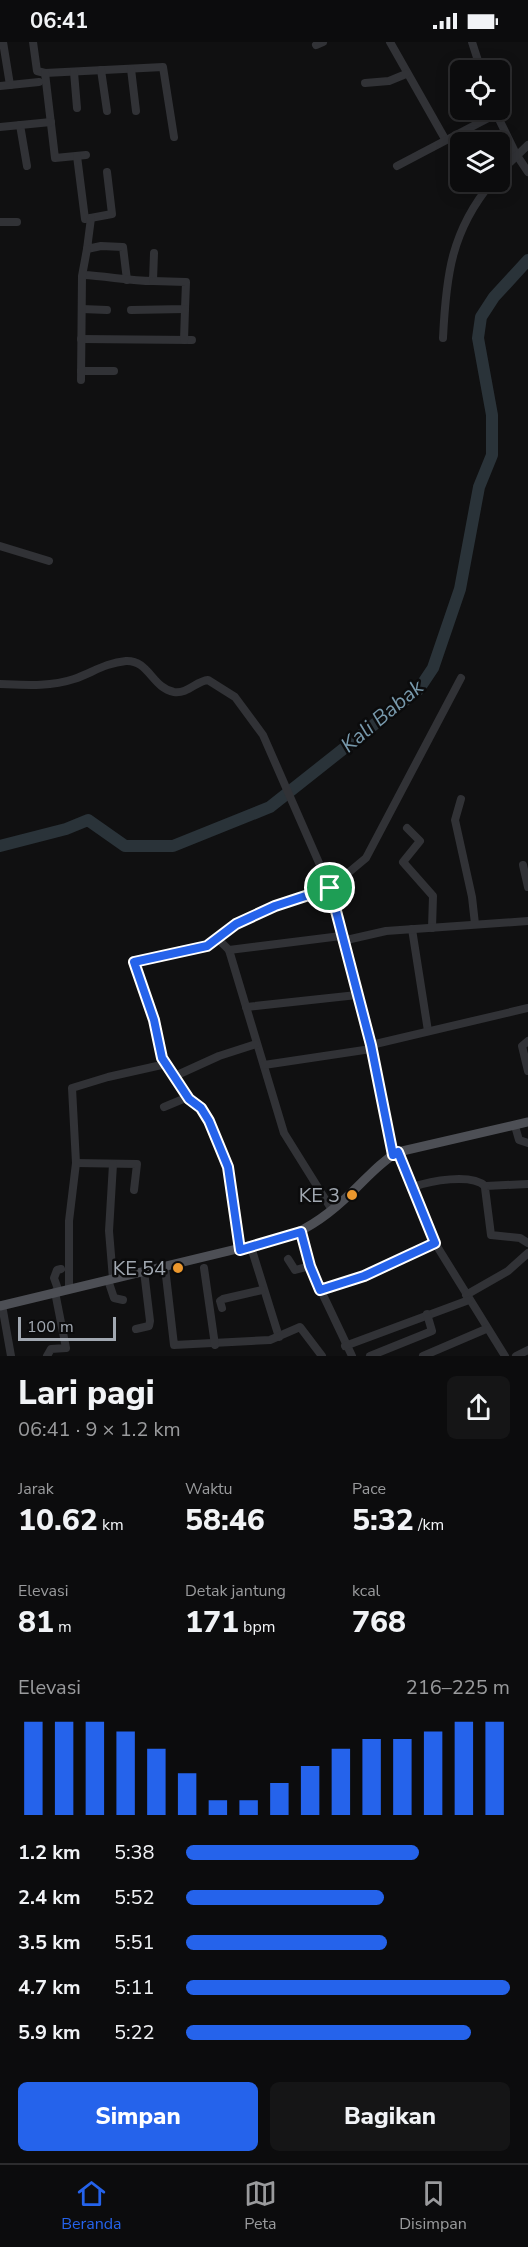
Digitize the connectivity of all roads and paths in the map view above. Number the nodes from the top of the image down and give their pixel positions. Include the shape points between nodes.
1 (3, 42) edge
2 (33, 42) edge
3 (390, 42) edge
4 (472, 42) edge
5 (3, 58) edge
6 (478, 60) edge
7 (130, 69) junction
8 (102, 70) junction
9 (74, 72) junction
10 (45, 73) junction
11 (406, 74) junction
12 (39, 82) dead end
13 (365, 83) dead end
14 (10, 85) junction
15 (0, 86) edge
16 (77, 108) dead end
17 (107, 111) dead end
18 (136, 111) dead end
19 (481, 120) edge
20 (499, 120) edge
21 (51, 122) junction
22 (20, 125) junction
23 (0, 127) edge
24 (174, 137) dead end
25 (445, 140) junction
26 (528, 145) edge
27 (516, 154) junction
28 (510, 161) edge
29 (27, 166) dead end
30 (397, 166) dead end
31 (107, 172) dead end
32 (528, 172) edge
33 (484, 192) edge
34 (91, 218) junction
35 (0, 222) edge
36 (17, 222) dead end
37 (87, 249) junction
38 (154, 253) dead end
39 (83, 275) junction
40 (127, 280) junction
41 (153, 281) junction
42 (82, 309) junction
43 (185, 309) junction
44 (107, 310) dead end
45 (131, 310) dead end
46 (443, 338) dead end
47 (81, 339) junction
48 (81, 371) junction
49 (114, 371) dead end
50 (81, 380) dead end
51 (0, 546) edge
52 (49, 561) dead end
53 (462, 678) dead end
54 (0, 684) edge
55 (461, 799) dead end
56 (407, 828) dead end
57 (523, 865) dead end
58 (528, 886) edge
59 (330, 888) junction
60 (528, 921) edge
61 (475, 924) junction
62 (432, 928) junction
63 (412, 929) junction
64 (342, 938) junction
65 (218, 939) junction
66 (230, 950) junction
67 (357, 995) junction
68 (246, 1007) junction
69 (528, 1008) edge
70 (428, 1031) junction
71 (528, 1041) edge
72 (256, 1044) junction
73 (371, 1047) junction
74 (166, 1064) junction
75 (264, 1065) junction
76 (528, 1071) edge
77 (175, 1076) junction
78 (188, 1097) junction
79 (164, 1107) dead end
80 (528, 1122) edge
81 (515, 1126) junction
82 (528, 1143) edge
83 (395, 1154) junction
84 (76, 1163) junction
85 (113, 1164) junction
86 (528, 1184) edge
87 (485, 1186) junction
88 (413, 1187) junction
89 (134, 1190) dead end
90 (332, 1210) junction
91 (301, 1232) junction
92 (435, 1243) junction
93 (528, 1243) edge
94 (251, 1247) junction
95 (240, 1250) junction
96 (528, 1253) edge
97 (288, 1259) dead end
98 (310, 1266) junction
99 (165, 1267) junction
100 (204, 1268) dead end
101 (61, 1269) dead end
102 (144, 1271) junction
103 (110, 1280) junction
104 (262, 1290) junction
105 (320, 1290) junction
106 (61, 1291) junction
107 (467, 1297) junction
108 (123, 1300) dead end
109 (1, 1305) edge
110 (222, 1308) dead end
111 (427, 1314) junction
112 (136, 1329) dead end
113 (479, 1333) junction
114 (279, 1337) junction
115 (215, 1345) junction
116 (345, 1346) junction
117 (528, 1350) edge
118 (67, 1352) edge
119 (11, 1356) edge
120 (47, 1356) edge
121 (322, 1356) edge
122 (352, 1356) edge
123 (370, 1356) edge
124 (423, 1356) edge
125 (505, 1356) edge
126 (516, 1356) edge

1 - 5 street
2 - 10 street via 37,71
3 - 11 street
4 - 6 street
5 - 14 street
7 - 8 street
7 - 18 street
7 - 24 street via 163,68
8 - 9 street
8 - 17 street
9 - 10 street
9 - 16 street
10 - 21 street
11 - 13 street via 389,81
11 - 25 street
12 - 14 street
14 - 15 street
19 - 25 street
20 - 27 street
21 - 22 street
21 - 34 street via 55,158 81,156 85,219
22 - 23 street
22 - 29 street
25 - 30 street
26 - 27 street
27 - 28 street
27 - 32 street
31 - 34 street via 112,214
33 - 46 street via 456,240 445,294
34 - 37 street
35 - 36 street
37 - 39 street
37 - 40 street via 123,247
38 - 41 street
39 - 40 street
39 - 42 street
40 - 41 street
41 - 43 street via 186,282
42 - 44 street
42 - 47 street
43 - 45 street
43 - 47 street via 188,340
47 - 48 street
48 - 49 street
48 - 50 street
51 - 52 street
53 - 59 street via 370,854
54 - 59 street via 55,684 102,665 126,661 139,663 160,686 176,692 211,681 235,697 269,745
55 - 61 street via 455,820
56 - 62 street via 420,841 403,862 433,896
57 - 58 street
59 - 64 street
59 - 65 street via 255,915
60 - 61 street
61 - 62 street
62 - 63 street
63 - 64 street
63 - 70 street
64 - 66 street
64 - 67 street
65 - 66 street
65 - 74 street via 198,950 134,962
66 - 68 street
67 - 68 street
67 - 73 street
68 - 72 street
69 - 70 street
70 - 73 street
71 - 76 street via 522,1046
72 - 75 street
72 - 77 street
73 - 75 street
73 - 83 street
74 - 77 street
74 - 84 street via 73,1088
75 - 90 street via 284,1133
77 - 78 street
78 - 79 street
78 - 95 street via 209,1121 228,1167
80 - 81 main road
81 - 82 street via 519,1140
81 - 83 main road
83 - 88 street
83 - 90 main road
84 - 85 street
84 - 106 street
85 - 89 street via 137,1164
85 - 103 street
86 - 87 street
87 - 88 street via 479,1182 441,1179
87 - 93 street via 491,1235 520,1238
88 - 92 street
90 - 91 main road
91 - 94 main road
91 - 98 street
92 - 105 street via 364,1276
92 - 107 street
94 - 95 main road
94 - 104 street
95 - 99 main road
96 - 107 street
97 - 98 street via 295,1270
98 - 105 street
99 - 102 main road
99 - 115 street via 174,1345
100 - 115 street
101 - 106 street via 54,1278
102 - 103 main road
102 - 112 street via 150,1321 149,1326
103 - 106 main road
103 - 108 street via 114,1298
104 - 110 street via 223,1299
104 - 114 street
105 - 116 street
106 - 109 main road
106 - 118 street
107 - 111 street
107 - 113 street via 479,1318
109 - 119 street
111 - 116 street
111 - 123 street via 432,1331
113 - 124 street
113 - 125 street
114 - 115 street
114 - 121 street via 300,1327
116 - 122 street
117 - 126 street
118 - 120 street via 51,1349

